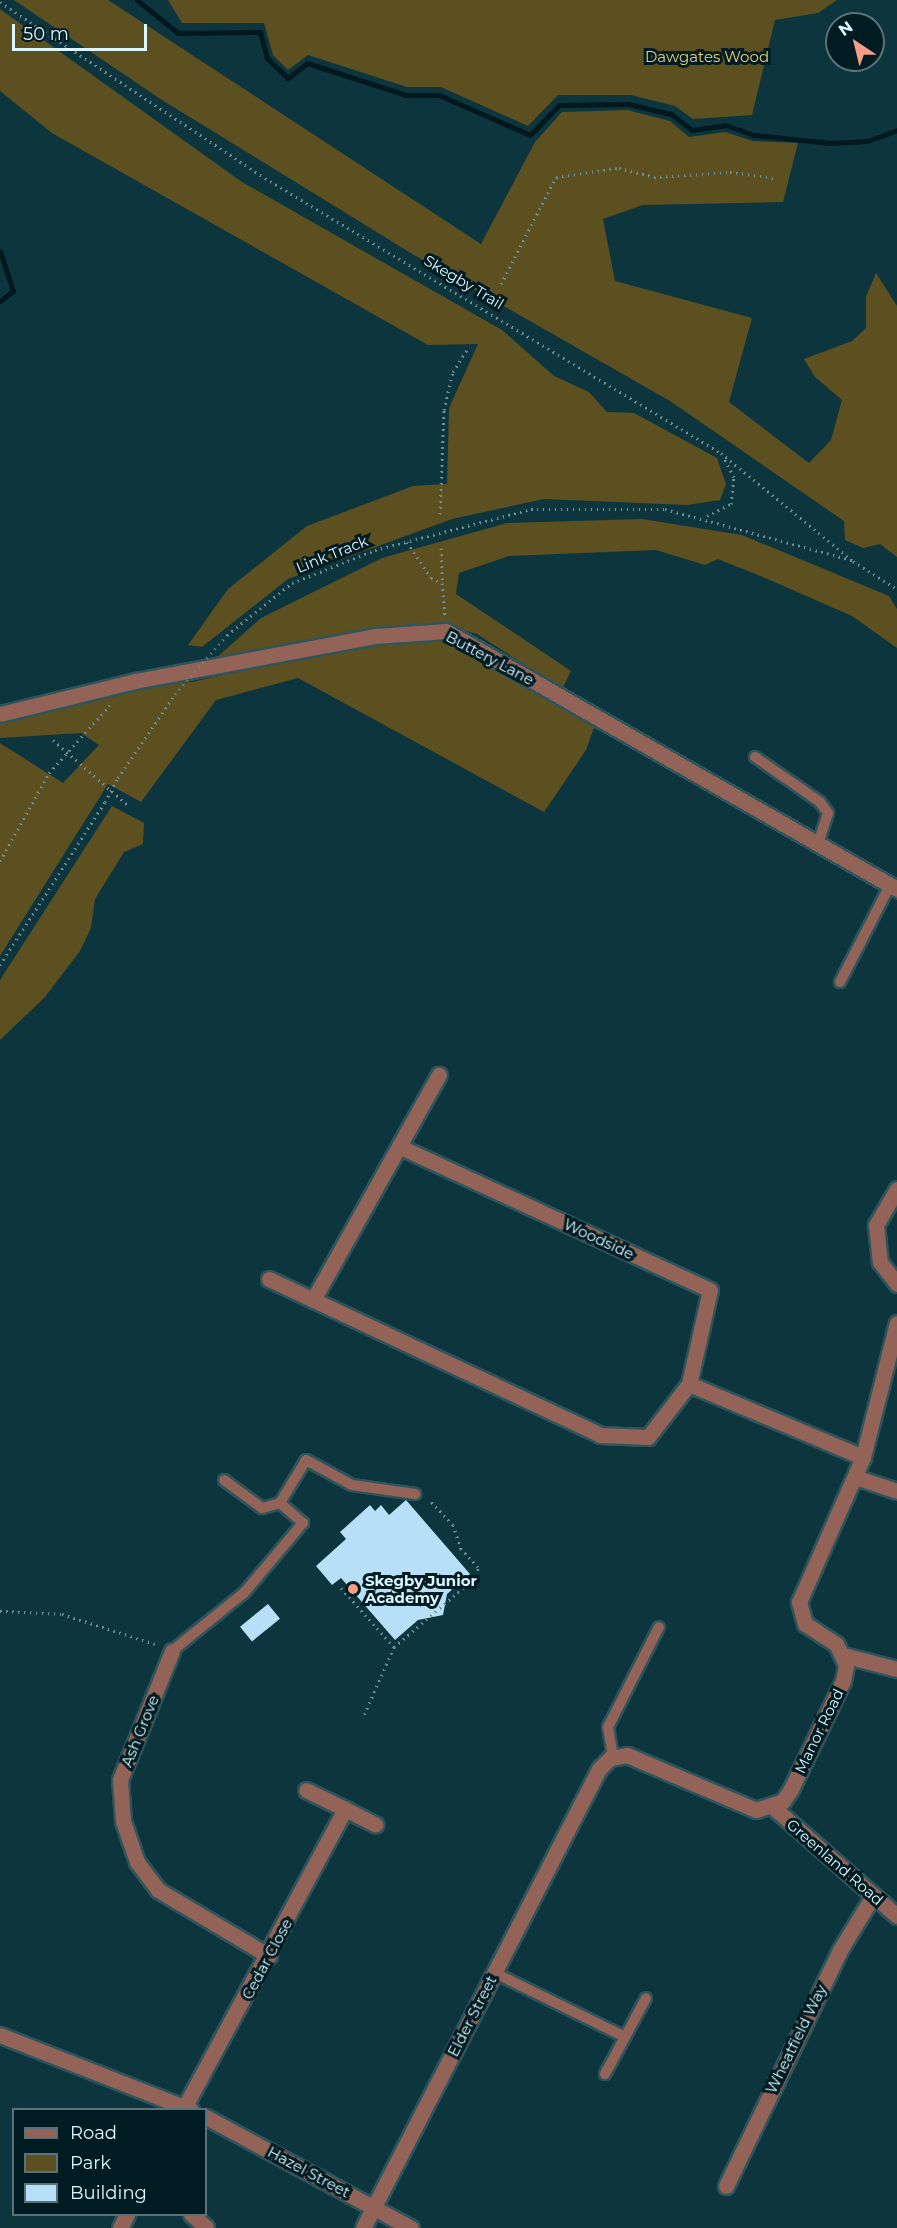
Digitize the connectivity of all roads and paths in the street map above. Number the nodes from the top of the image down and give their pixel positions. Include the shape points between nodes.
1 (0, 2) edge
2 (775, 178) dead end
3 (501, 284) dead end
4 (468, 348) dead end
5 (721, 453) junction
6 (441, 514) dead end
7 (705, 516) junction
8 (407, 542) junction
9 (441, 548) dead end
10 (854, 561) junction
11 (442, 583) junction
12 (897, 589) edge
13 (446, 631) junction
14 (135, 681) junction
15 (0, 714) edge
16 (53, 740) dead end
17 (69, 750) junction
18 (754, 757) dead end
19 (129, 806) dead end
20 (819, 841) junction
21 (0, 861) edge
22 (893, 887) edge
23 (0, 965) edge
24 (840, 982) dead end
25 (439, 1075) dead end
26 (400, 1147) junction
27 (897, 1189) edge
28 (269, 1279) dead end
29 (897, 1284) edge
30 (313, 1300) junction
31 (897, 1323) edge
32 (689, 1384) junction
33 (863, 1457) junction
34 (855, 1476) junction
35 (224, 1480) dead end
36 (897, 1491) edge
37 (415, 1494) joint
38 (280, 1503) junction
39 (341, 1588) dead end
40 (0, 1611) edge
41 (659, 1627) dead end
42 (394, 1647) junction
43 (172, 1651) junction
44 (843, 1655) junction
45 (897, 1669) edge
46 (364, 1715) dead end
47 (613, 1758) junction
48 (306, 1790) dead end
49 (773, 1807) junction
50 (345, 1809) junction
51 (375, 1824) dead end
52 (873, 1896) junction
53 (897, 1916) edge
54 (269, 1956) junction
55 (495, 1973) junction
56 (646, 1998) dead end
57 (0, 2035) edge
58 (625, 2037) junction
59 (605, 2074) dead end
60 (186, 2108) edge
61 (207, 2118) edge
62 (726, 2186) dead end
63 (374, 2206) junction
64 (193, 2216) edge
65 (206, 2227) edge
66 (363, 2228) edge
67 (411, 2228) edge

1 - 5 path, Skegby Trail via 50,39 265,178
2 - 3 path via 730,172 654,177 619,168 556,177
4 - 6 path via 453,372 444,410
5 - 7 path via 734,477 730,504
5 - 10 path, Skegby Trail
7 - 8 path, Link Track via 665,509 531,509
7 - 10 path, Link Track
8 - 11 path via 431,578
8 - 23 path, Link Track, bridge via 292,583 226,635 174,694
9 - 11 path
10 - 12 path
11 - 13 path
13 - 14 street, Buttery Lane via 376,636
13 - 20 street, Buttery Lane
14 - 15 street, Buttery Lane
14 - 17 path
16 - 17 path
17 - 19 path
17 - 21 path via 49,773
18 - 20 lane via 820,802 828,813
20 - 22 street, Buttery Lane
22 - 24 lane
25 - 26 street
26 - 30 street
26 - 32 street, Woodside via 710,1290
27 - 29 street via 876,1225 880,1262
28 - 30 street, Woodside
30 - 32 street, Woodside via 600,1435 648,1437
31 - 33 street
32 - 33 street
33 - 34 street
34 - 36 street
34 - 44 street via 799,1602 805,1624
35 - 38 lane via 262,1508
37 - 38 lane via 352,1485 306,1460
37 - 42 path via 441,1511 453,1525 461,1550 478,1567 477,1576
38 - 43 lane via 303,1523 244,1593
39 - 42 path
40 - 43 path via 62,1614 126,1631
41 - 47 lane via 608,1727
42 - 46 path
43 - 54 street, Ash Grove via 120,1780 123,1821 137,1862 158,1890
44 - 45 street
44 - 49 street, Manor Road via 843,1681 791,1790
47 - 49 street via 644,1759 746,1806
47 - 55 street, Elder Street via 599,1769
48 - 50 street
49 - 52 street, Greenland Road
50 - 51 street
50 - 54 street, Cedar Close
52 - 53 street, Greenland Road
52 - 62 street, Wheatfield Way via 840,1950
54 - 60 street, Cedar Close
55 - 58 lane
55 - 63 street, Elder Street
56 - 58 lane
57 - 60 street
58 - 59 lane
61 - 63 street, Hazel Street
63 - 66 street, Elder Street
63 - 67 street, Hazel Street
64 - 65 street

